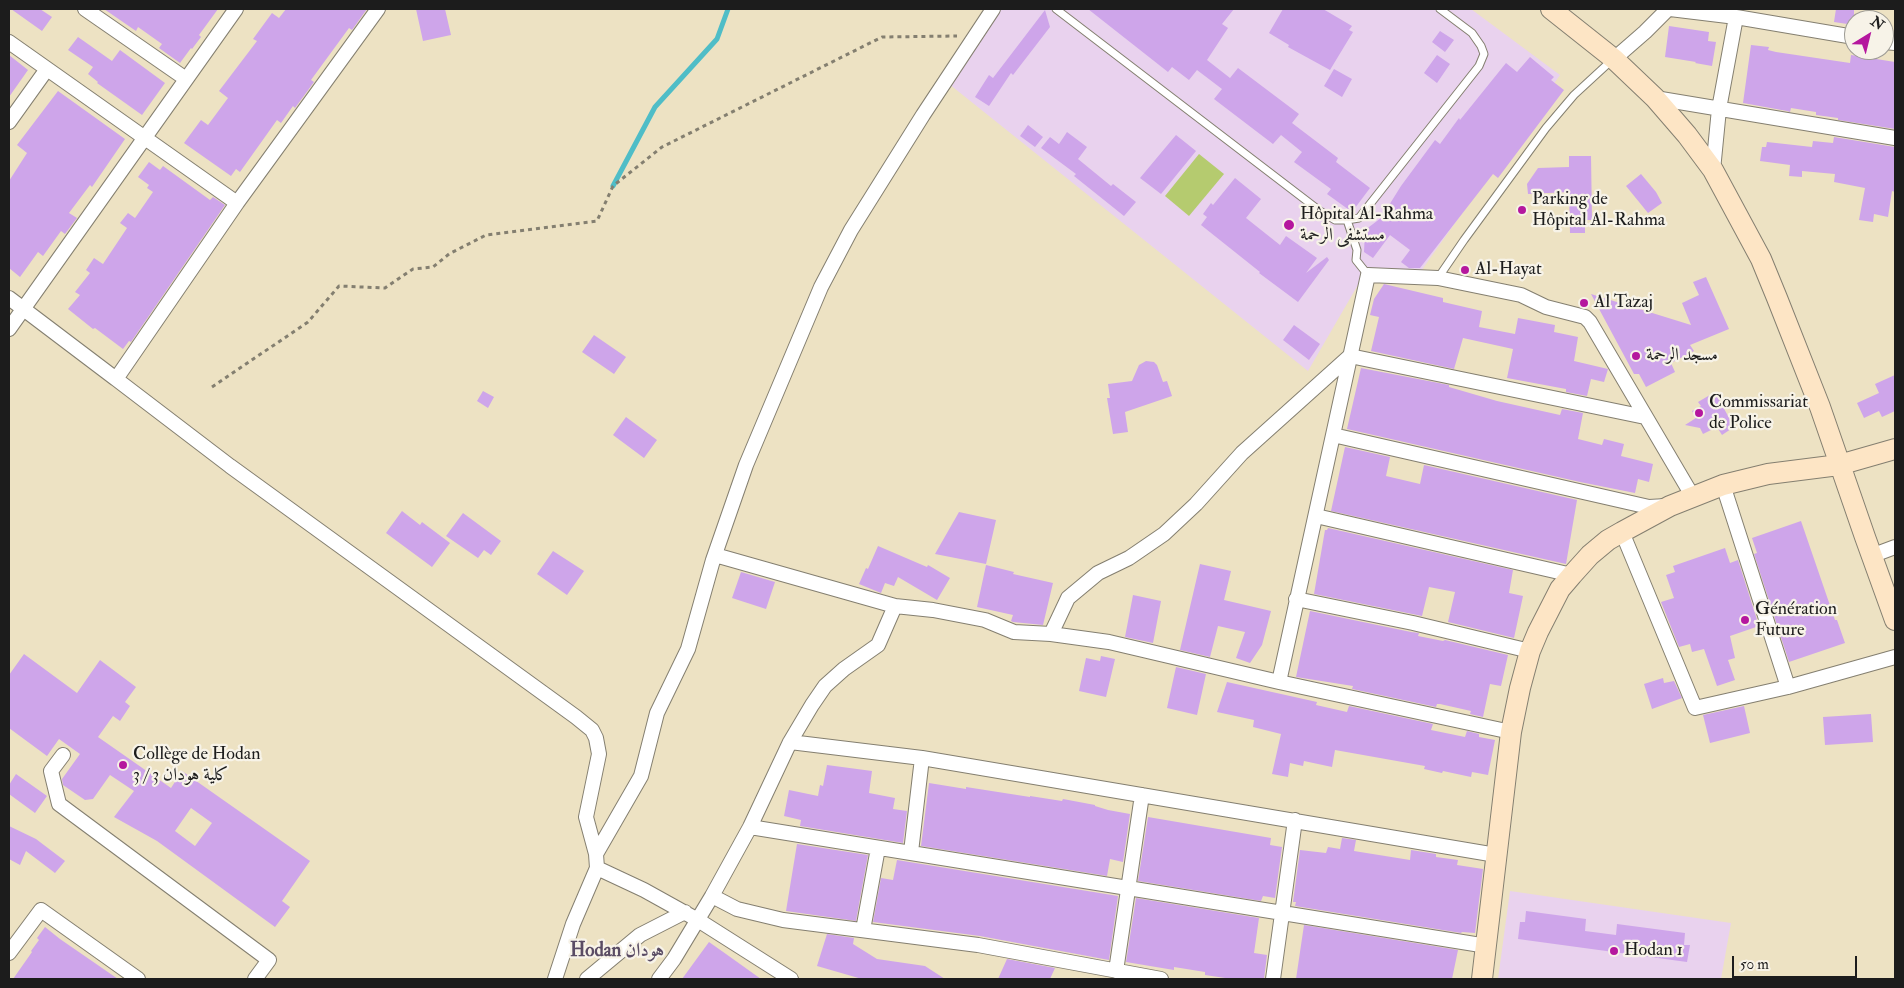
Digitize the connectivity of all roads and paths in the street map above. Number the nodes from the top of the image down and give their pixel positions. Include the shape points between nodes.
1 (85, 9) edge
2 (236, 9) edge
3 (378, 9) edge
4 (993, 9) edge
5 (1056, 9) edge
6 (1440, 9) edge
7 (1551, 9) edge
8 (1669, 9) edge
9 (1736, 17) junction
10 (1844, 35) edge
11 (976, 36) junction
12 (9, 42) edge
13 (1614, 59) junction
14 (47, 70) junction
15 (186, 79) junction
16 (1655, 98) junction
17 (1719, 109) junction
18 (9, 122) edge
19 (144, 137) junction
20 (1895, 138) edge
21 (1713, 170) junction
22 (237, 203) junction
23 (1347, 220) junction
24 (1368, 275) junction
25 (1438, 278) junction
26 (9, 298) edge
27 (24, 309) junction
28 (9, 329) edge
29 (1350, 356) junction
30 (116, 379) junction
31 (212, 387) dead end
32 (1645, 417) junction
33 (1332, 435) junction
34 (1895, 449) edge
35 (1839, 465) junction
36 (1724, 485) junction
37 (1693, 497) junction
38 (1670, 506) junction
39 (1316, 516) junction
40 (1622, 532) junction
41 (1895, 547) edge
42 (715, 555) junction
43 (1871, 556) junction
44 (1572, 575) junction
45 (1296, 599) junction
46 (895, 606) junction
47 (1895, 620) edge
48 (1051, 634) junction
49 (1530, 651) junction
50 (1895, 657) edge
51 (1279, 682) junction
52 (1788, 687) junction
53 (1511, 732) junction
54 (790, 742) junction
55 (63, 755) dead end
56 (922, 758) junction
57 (1142, 795) junction
58 (1295, 820) junction
59 (750, 827) junction
60 (878, 848) junction
61 (911, 852) junction
62 (1496, 855) junction
63 (596, 861) junction
64 (1127, 889) junction
65 (712, 896) junction
66 (685, 912) junction
67 (1281, 914) junction
68 (698, 920) junction
69 (863, 930) junction
70 (1487, 946) junction
71 (9, 953) edge
72 (1116, 971) junction
73 (138, 979) edge
74 (255, 979) edge
75 (555, 979) edge
76 (587, 979) edge
77 (659, 979) edge
78 (791, 979) edge
79 (1154, 979) edge
80 (1273, 979) edge
81 (1482, 979) edge

1 - 15 street
2 - 15 street
3 - 22 street
4 - 11 street
5 - 23 lane via 1320,211 1335,220
6 - 23 lane via 1472,33 1481,46 1484,54 1479,66 1359,218
7 - 13 street
8 - 9 street
8 - 13 street
9 - 10 street
9 - 17 street
11 - 31 path via 882,37 662,147 613,186 597,221 486,235 449,254 433,267 413,269 385,288 339,286 308,322
11 - 42 street via 851,230 821,287 746,465
12 - 14 street
13 - 16 street
13 - 25 lane via 1574,95 1546,128
14 - 18 street
14 - 19 street
15 - 19 street
16 - 17 street
16 - 21 street
17 - 20 street
17 - 21 street
19 - 22 street
19 - 27 street
21 - 35 street via 1761,259 1820,407
22 - 30 street
23 - 24 lane via 1357,250 1356,260
24 - 25 street
24 - 29 street
25 - 32 street via 1521,295 1546,307 1585,317
26 - 27 street
27 - 28 street
27 - 30 street
29 - 32 street
29 - 33 street
29 - 48 street via 1242,453 1164,534 1129,558 1098,573 1068,598
30 - 63 street via 592,730 599,754 586,817
32 - 37 street
33 - 38 street via 1649,507
33 - 39 street
34 - 35 street
35 - 36 street via 1768,474
35 - 43 street
36 - 37 street
36 - 52 street
37 - 38 street
38 - 40 street
39 - 44 street
39 - 45 street
40 - 44 street via 1590,554
40 - 52 street via 1695,708
41 - 43 street
42 - 46 street
42 - 63 street via 688,649 657,713 641,776
43 - 47 street
44 - 49 street via 1560,589
45 - 49 street
45 - 51 street
46 - 48 street via 985,620 1014,632
46 - 54 street via 878,645 825,686
48 - 51 street via 1109,642
49 - 53 street
50 - 52 street
51 - 53 street
53 - 62 street
54 - 56 street
54 - 59 street
55 - 74 street via 51,771 59,804 269,960
56 - 57 street
56 - 61 street
57 - 58 street
57 - 64 street
58 - 62 street
58 - 67 street
59 - 60 street
59 - 65 street
60 - 61 street
60 - 69 street
61 - 64 street
62 - 70 street
63 - 66 street
63 - 75 street
64 - 67 street
64 - 72 street
65 - 68 street
65 - 69 street via 737,909 783,920
66 - 68 street
66 - 76 street via 640,935
67 - 70 street
67 - 80 street
68 - 77 street
68 - 78 street
69 - 72 street via 978,945
70 - 81 street
71 - 73 street via 41,910
72 - 79 street

